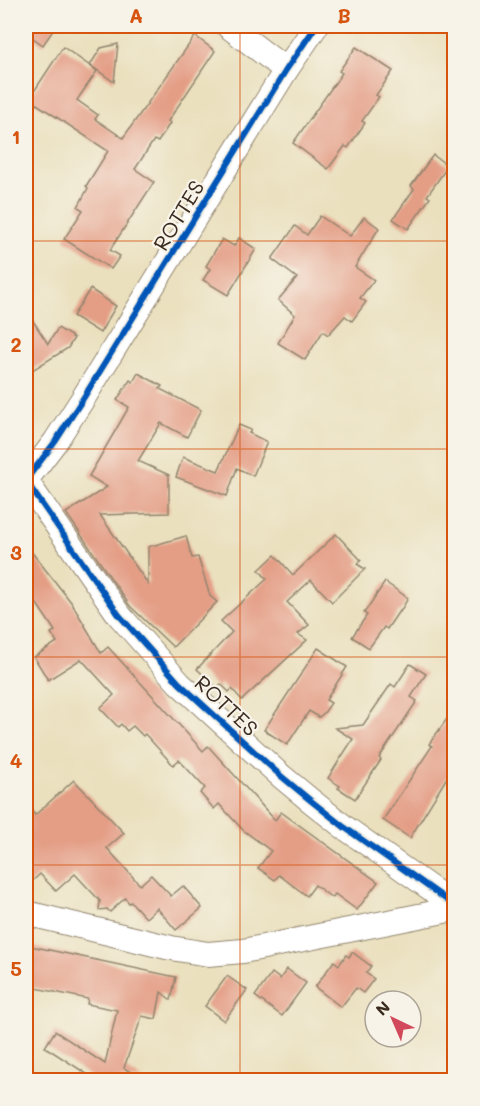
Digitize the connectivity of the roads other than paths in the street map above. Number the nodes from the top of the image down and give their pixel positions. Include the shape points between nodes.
1 (228, 26) edge
2 (316, 26) edge
3 (286, 70) junction
4 (26, 481) edge
5 (454, 907) edge
6 (26, 913) edge

1 - 3 street
2 - 3 street, ROTTES
3 - 4 street, ROTTES via 84,398
4 - 5 street, ROTTES via 118,615 179,683 310,800
5 - 6 street via 243,951 208,954

